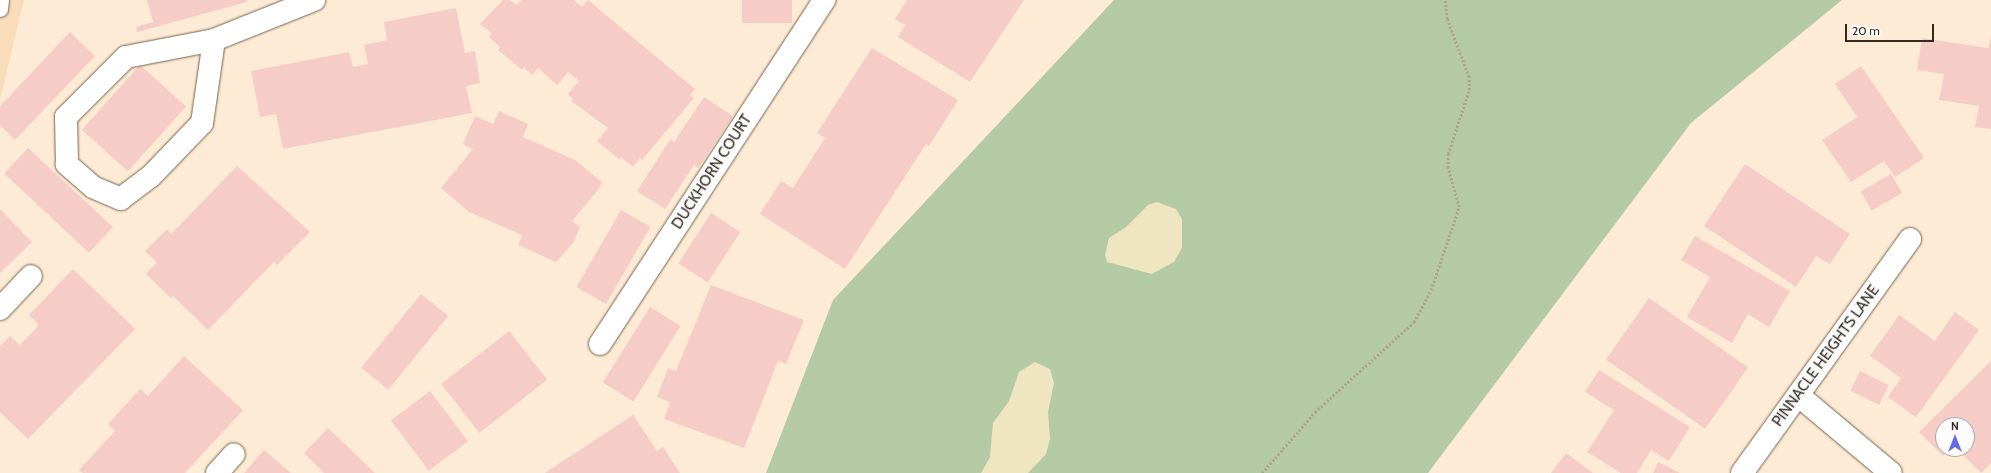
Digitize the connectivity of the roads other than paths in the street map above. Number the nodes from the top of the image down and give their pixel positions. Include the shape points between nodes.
1 (1, 0) edge
2 (314, 0) edge
3 (824, 0) edge
4 (0, 9) edge
5 (214, 40) junction
6 (1910, 239) dead end
7 (31, 276) dead end
8 (0, 309) edge
9 (600, 344) dead end
10 (1798, 394) junction
11 (234, 454) dead end
12 (217, 473) edge
13 (1742, 473) edge
14 (1891, 473) edge

1 - 4 lane
2 - 5 street
3 - 9 street, DUCKHORN COURT
5 - 5 street via 126,58 66,117 67,164 93,187 121,199 152,176 202,123
6 - 10 street, PINNACLE HEIGHTS LANE
7 - 8 street
10 - 13 street, PINNACLE HEIGHTS LANE
10 - 14 street
11 - 12 street

